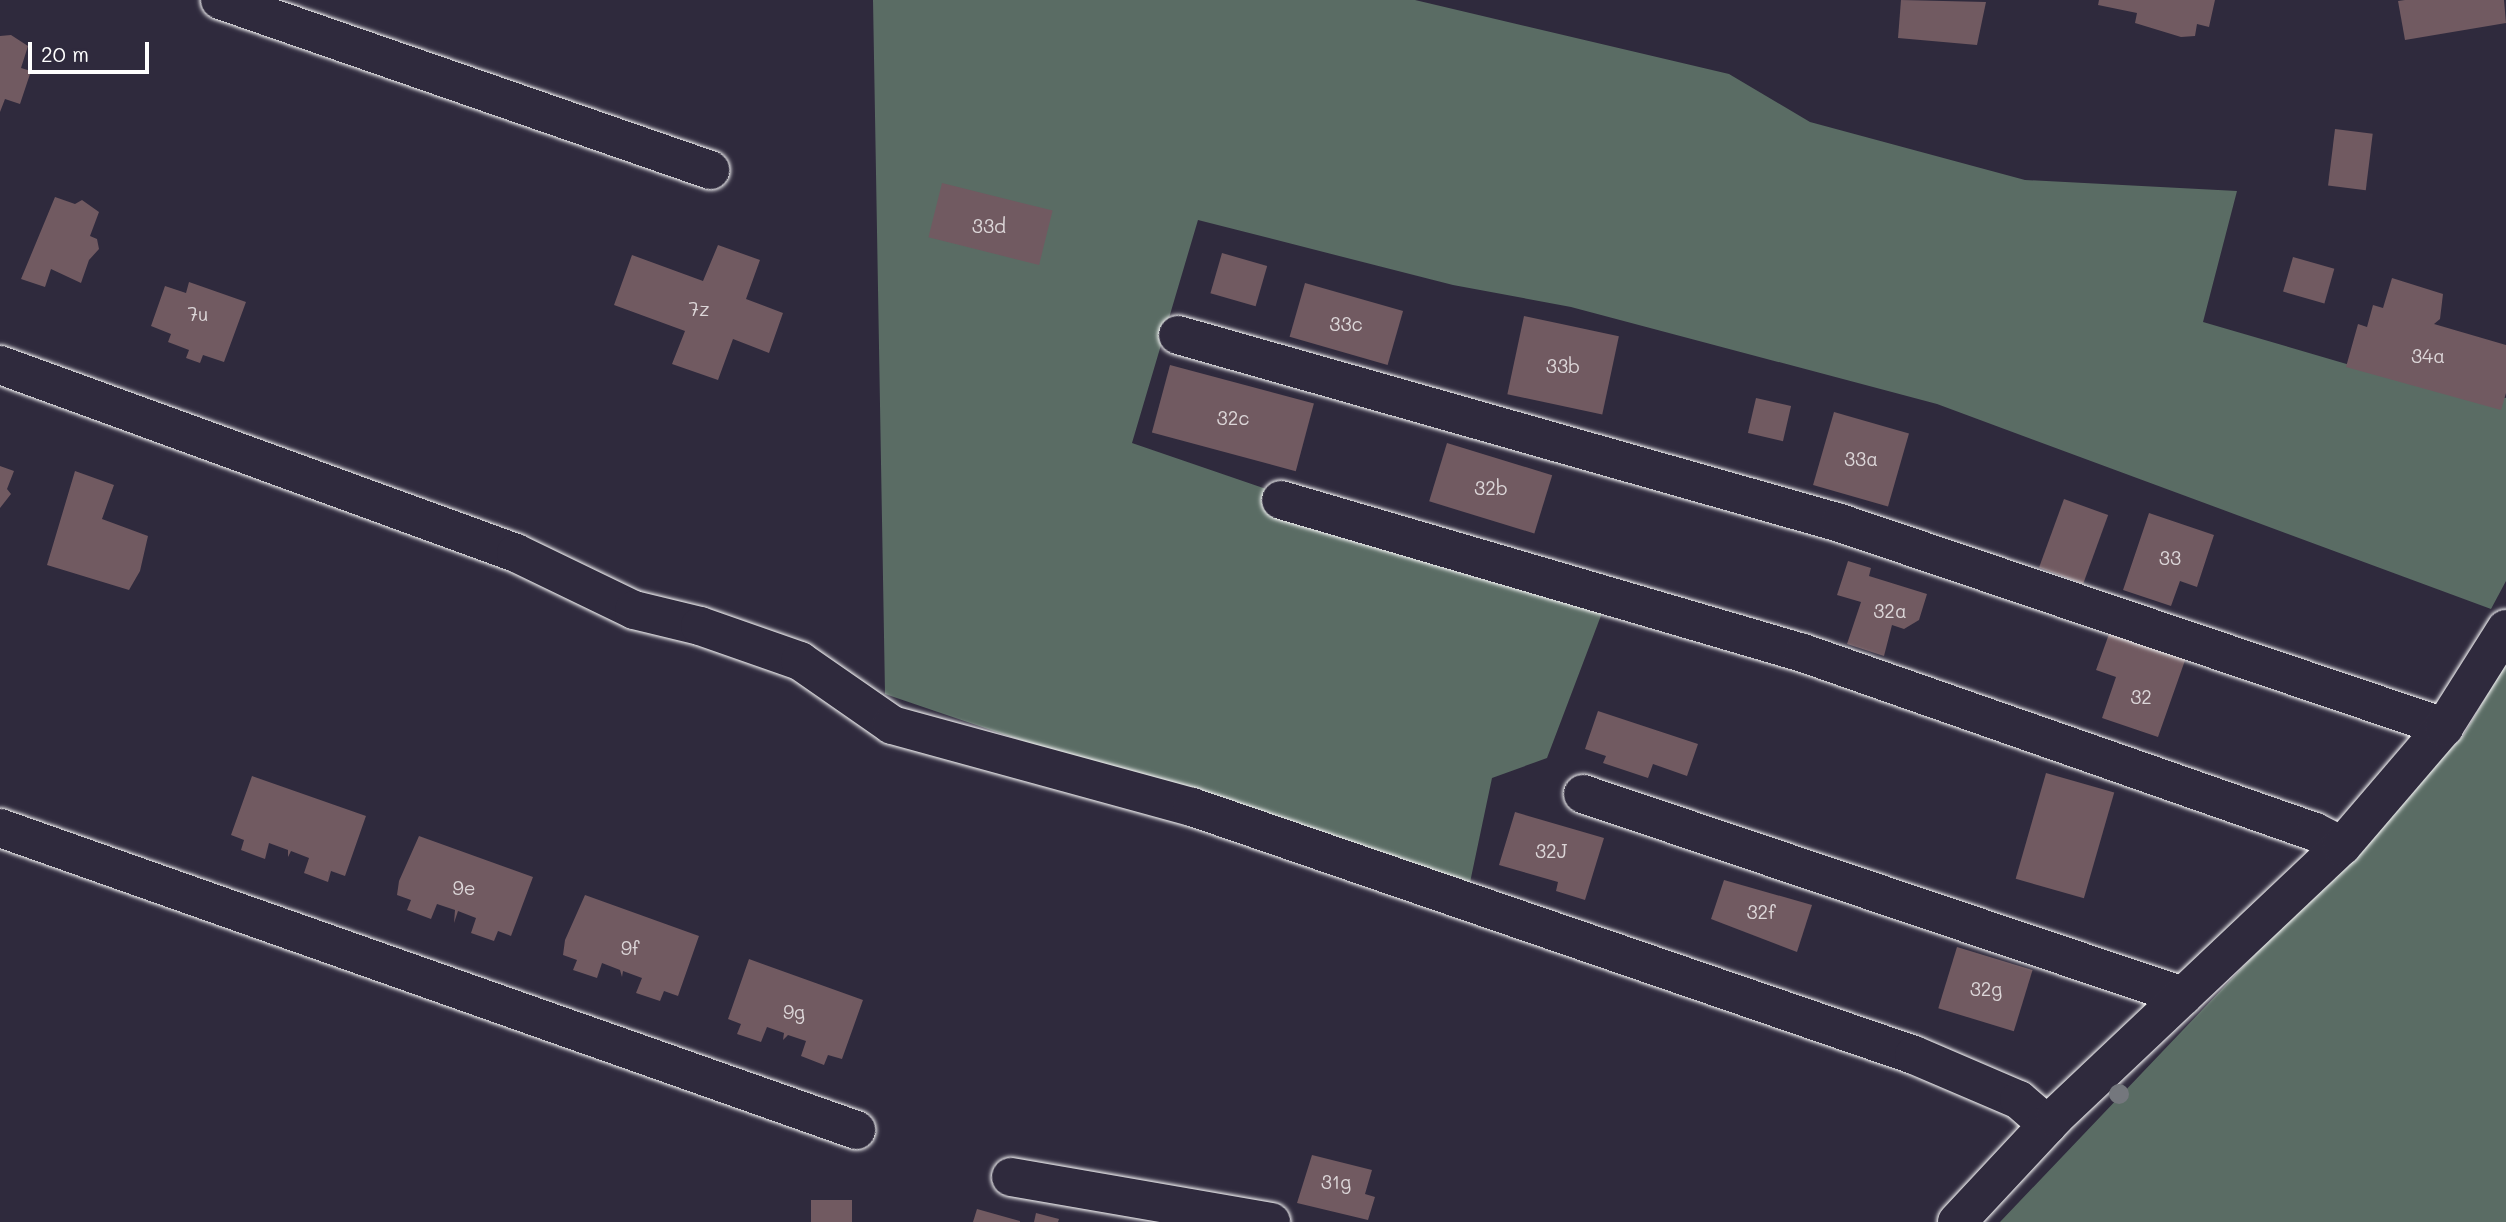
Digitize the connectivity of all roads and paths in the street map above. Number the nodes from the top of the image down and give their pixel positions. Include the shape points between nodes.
1 (220, 0) edge
2 (710, 170) dead end
3 (1178, 334) dead end
4 (0, 365) edge
5 (1281, 500) dead end
6 (2506, 629) edge
7 (2444, 727) junction
8 (1583, 794) dead end
9 (0, 828) edge
10 (2342, 846) junction
11 (2183, 996) junction
12 (2048, 1125) junction
13 (856, 1130) dead end
14 (1011, 1177) dead end
15 (1271, 1222) edge
16 (1957, 1222) edge

1 - 2 street
3 - 7 street via 1840,523
4 - 12 street via 516,553 634,610 700,626 800,661 891,725 1192,807 1914,1055 2019,1100
5 - 10 street via 1803,653 2315,832
6 - 7 street
7 - 10 street
8 - 11 street
9 - 13 street
10 - 11 street
11 - 12 street
12 - 16 street
14 - 15 street

